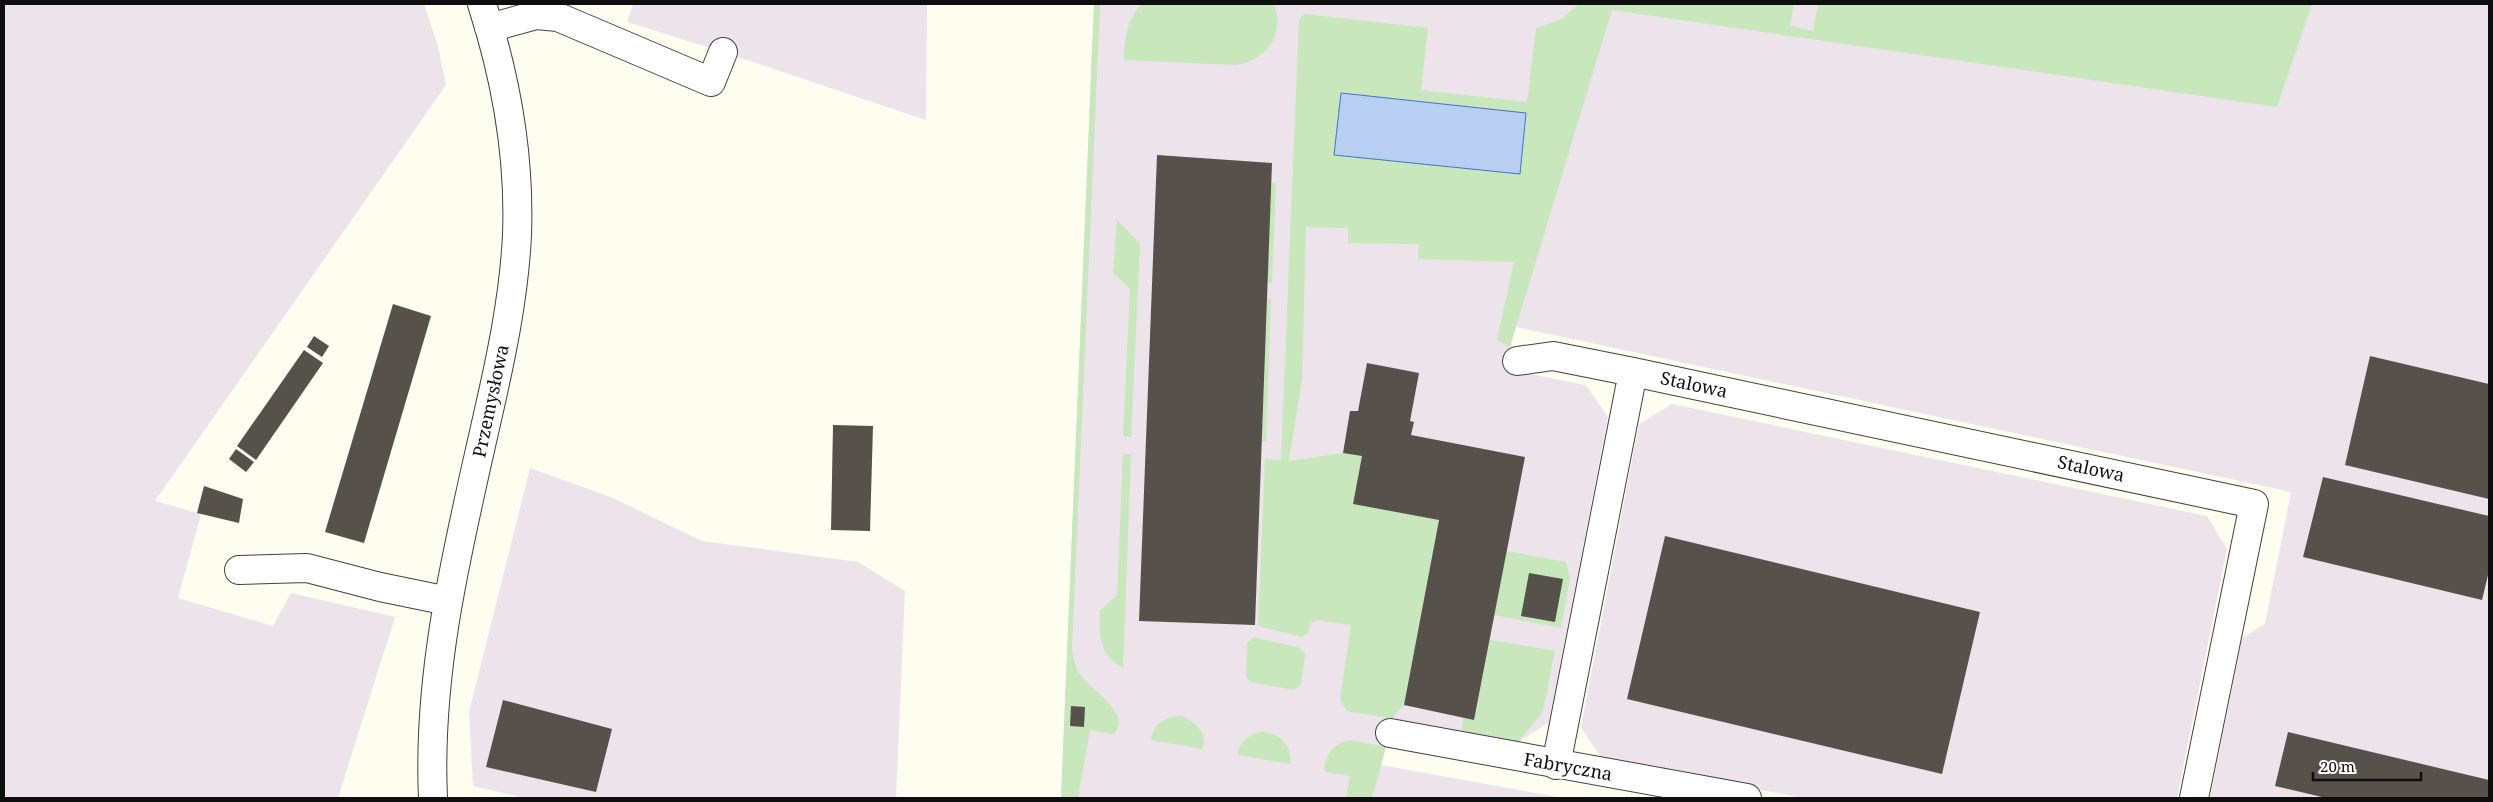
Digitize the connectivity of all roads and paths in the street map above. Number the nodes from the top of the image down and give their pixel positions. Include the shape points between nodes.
1 (485, 16) edge
2 (723, 52) dead end
3 (1517, 361) dead end
4 (1633, 372) junction
5 (239, 570) dead end
6 (448, 601) junction
7 (1390, 733) dead end
8 (1556, 765) junction
9 (433, 798) edge
10 (1747, 798) edge
11 (2194, 798) edge

1 - 2 street via 558,17 711,82
1 - 6 street, Przemysłowa via 504,85 513,138 517,191 516,253 502,350
3 - 4 street, Stalowa via 1553,356
4 - 8 street
4 - 11 street, Stalowa via 2254,504
5 - 6 street via 307,568
6 - 9 street, Przemysłowa via 433,709
7 - 8 street, Fabryczna
8 - 10 street, Fabryczna

